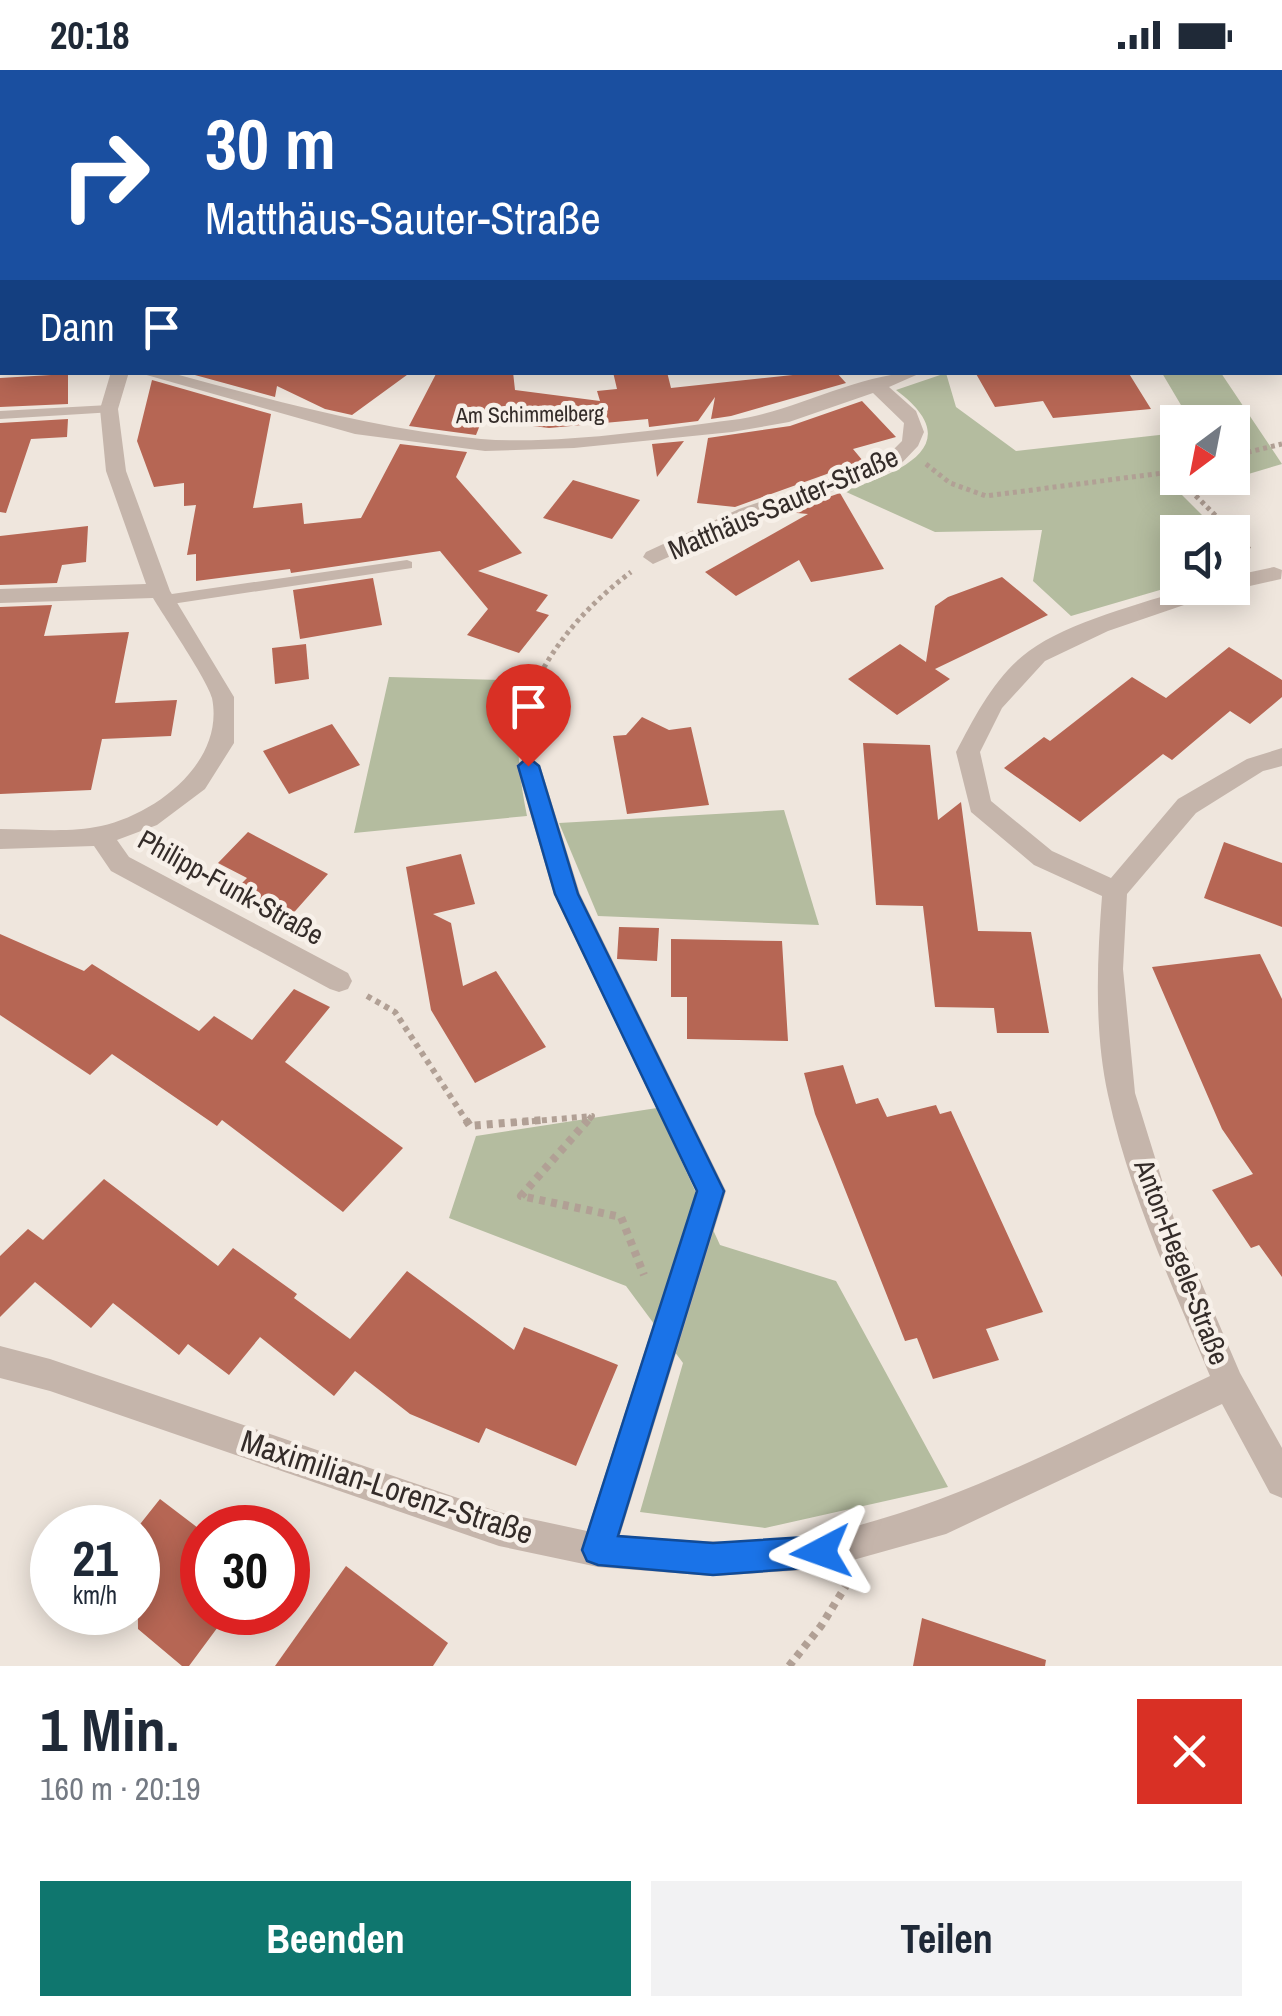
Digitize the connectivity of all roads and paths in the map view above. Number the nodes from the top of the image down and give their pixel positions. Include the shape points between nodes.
1 (119, 375) edge
2 (157, 375) edge
3 (907, 375) edge
4 (877, 387) junction
5 (109, 408) junction
6 (0, 416) edge
7 (1282, 444) edge
8 (909, 450) junction
9 (1250, 452) edge
10 (1160, 473) edge
11 (1198, 495) edge
12 (653, 557) joint
13 (407, 566) dead end
14 (1274, 574) joint
15 (1250, 579) edge
16 (0, 596) edge
17 (162, 596) junction
18 (1162, 605) edge
19 (1282, 757) edge
20 (528, 766) joint
21 (100, 836) junction
22 (0, 839) edge
23 (1115, 891) junction
24 (339, 981) joint
25 (667, 1330) junction
26 (0, 1362) edge
27 (1229, 1384) junction
28 (1282, 1481) edge
29 (876, 1536) junction
30 (598, 1550) junction
31 (789, 1666) edge

1 - 5 street, Philipp-Funk-Straße
2 - 4 street, Am Schimmelberg via 354,428 485,445 732,426 782,418
3 - 4 street, Am Schimmelberg
4 - 8 street, Matthäus-Sauter-Straße via 910,412 916,432
5 - 6 lane
5 - 17 street, Philipp-Funk-Straße via 116,471
7 - 9 path
8 - 10 path via 950,483 986,496
8 - 12 street, Matthäus-Sauter-Straße via 889,465 746,514
11 - 14 path
12 - 20 path, Matthäus-Sauter-Straße via 582,613 550,660 528,706
13 - 17 lane
14 - 15 street
16 - 17 street
17 - 21 street, Philipp-Funk-Straße via 223,697 222,743 196,783 148,818
18 - 23 street via 1038,656 993,702 968,752 980,804 1043,858
19 - 23 street via 1255,765 1187,806
20 - 25 street via 567,894 711,1191
21 - 22 street, Philipp-Funk-Straße
21 - 24 street, Philipp-Funk-Straße via 120,864
23 - 27 street, Anton-Hegele-Straße via 1110,969 1121,1093 1159,1219
24 - 25 path via 395,1012 470,1126 592,1116 521,1196 621,1217
25 - 30 street
26 - 30 street, Maximilian-Lorenz-Straße via 499,1529
27 - 28 street, Anton-Hegele-Straße
27 - 29 street, Maximilian-Lorenz-Straße via 946,1517
29 - 30 street, Maximilian-Lorenz-Straße via 821,1552 713,1559
29 - 31 path

